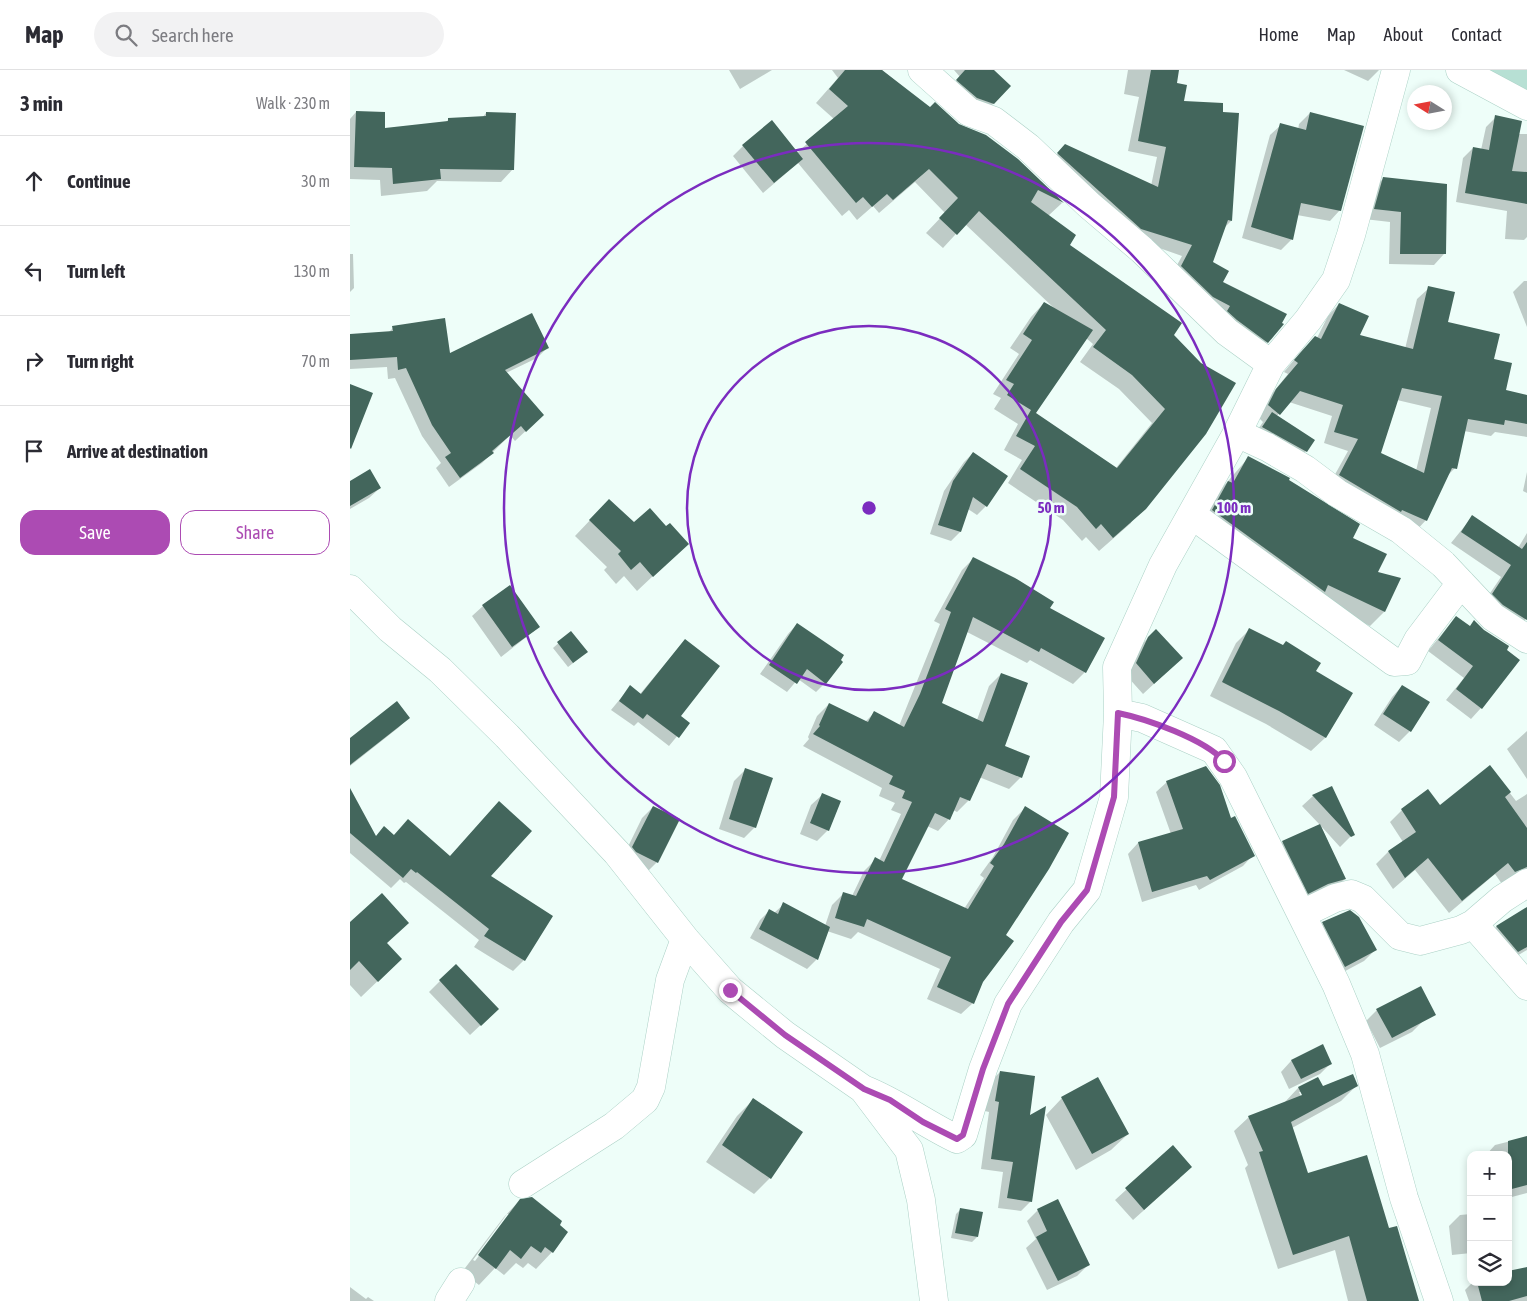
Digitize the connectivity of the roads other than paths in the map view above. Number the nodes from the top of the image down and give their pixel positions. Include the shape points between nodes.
1 (922, 70) edge
2 (1396, 70) edge
3 (1460, 70) edge
4 (1527, 106) edge
5 (1271, 364) junction
6 (1237, 434) junction
7 (1192, 515) junction
8 (1461, 583) junction
9 (350, 589) edge
10 (1527, 639) edge
11 (1118, 713) junction
12 (1527, 883) edge
13 (1302, 914) junction
14 (1473, 924) junction
15 (685, 939) junction
16 (1527, 986) edge
17 (864, 1089) junction
18 (523, 1184) dead end
19 (934, 1301) edge
20 (1439, 1301) edge

1 - 5 street via 970,112 994,121 1028,147 1227,332
2 - 5 street via 1336,280
3 - 4 street
5 - 6 street
6 - 7 street
6 - 8 street via 1305,469 1337,493 1401,530
7 - 8 street via 1394,662 1407,661 1418,640
7 - 11 street via 1163,566 1117,667
8 - 10 street via 1493,617
9 - 15 street via 507,736 617,854
11 - 13 street via 1142,718 1214,750 1233,777
11 - 17 street via 1114,797 1087,890 1061,922 1008,1004 983,1069 963,1135 957,1139 890,1100
12 - 14 street
13 - 14 street via 1334,898 1351,894 1364,899 1400,936 1420,942
13 - 20 street via 1365,1054 1404,1198
14 - 16 street
15 - 17 street via 730,990 785,1035
15 - 18 street via 670,980 651,1087 645,1100 614,1126
17 - 19 street via 909,1150 921,1200

